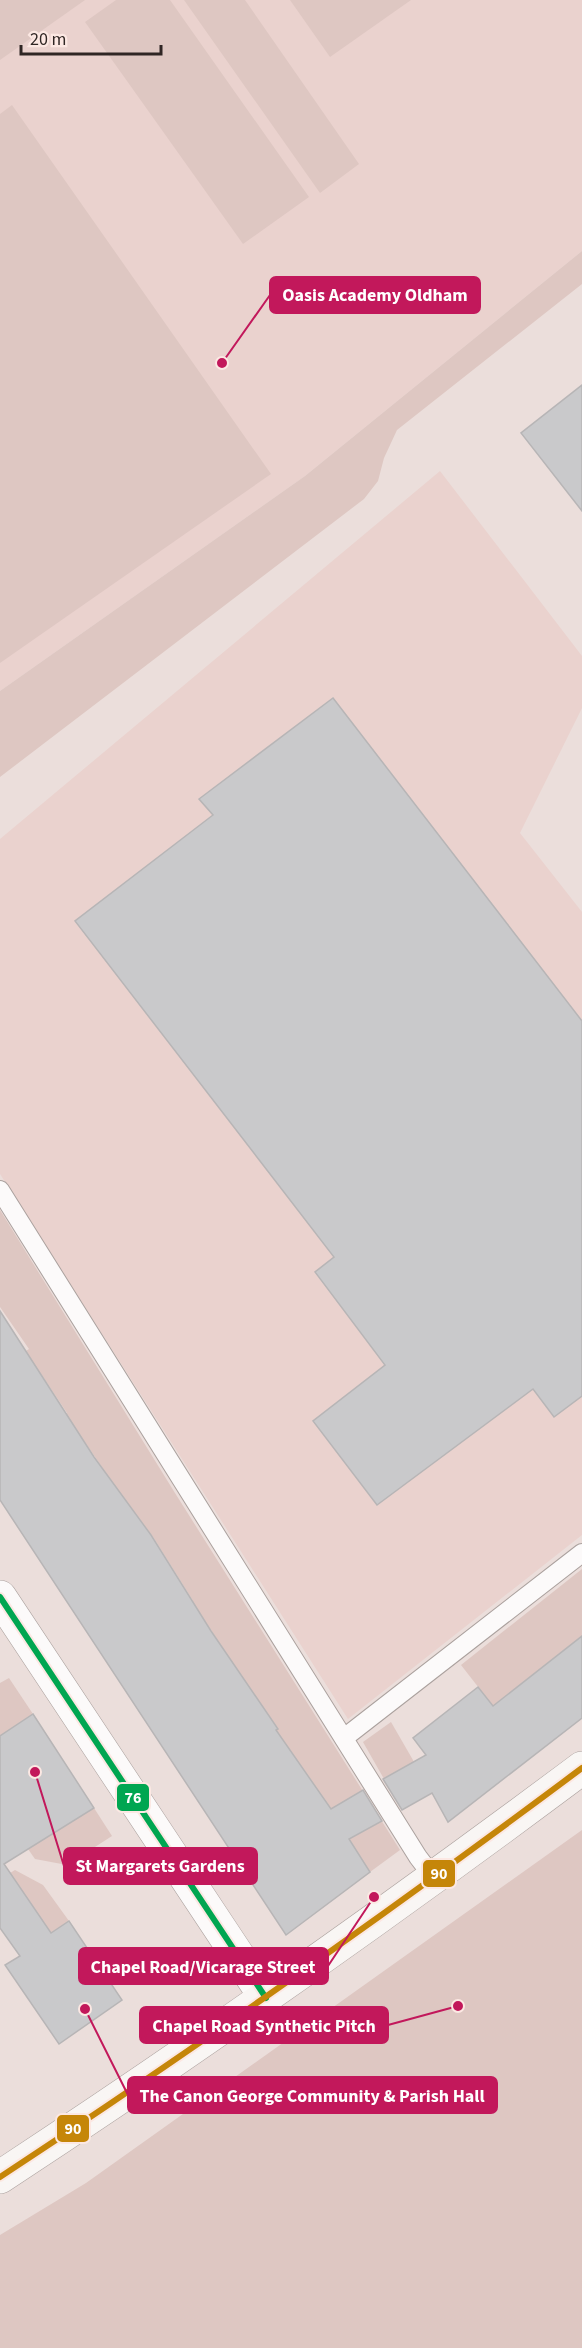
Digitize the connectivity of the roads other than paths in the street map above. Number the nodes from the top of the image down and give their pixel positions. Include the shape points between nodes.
1 (0, 1190) edge
2 (582, 1553) edge
3 (0, 1597) edge
4 (344, 1738) junction
5 (582, 1768) edge
6 (434, 1878) junction
7 (266, 1998) junction
8 (0, 2177) edge

1 - 4 lane
2 - 4 lane
3 - 7 street
4 - 6 lane
5 - 6 street
6 - 7 street
7 - 8 street

